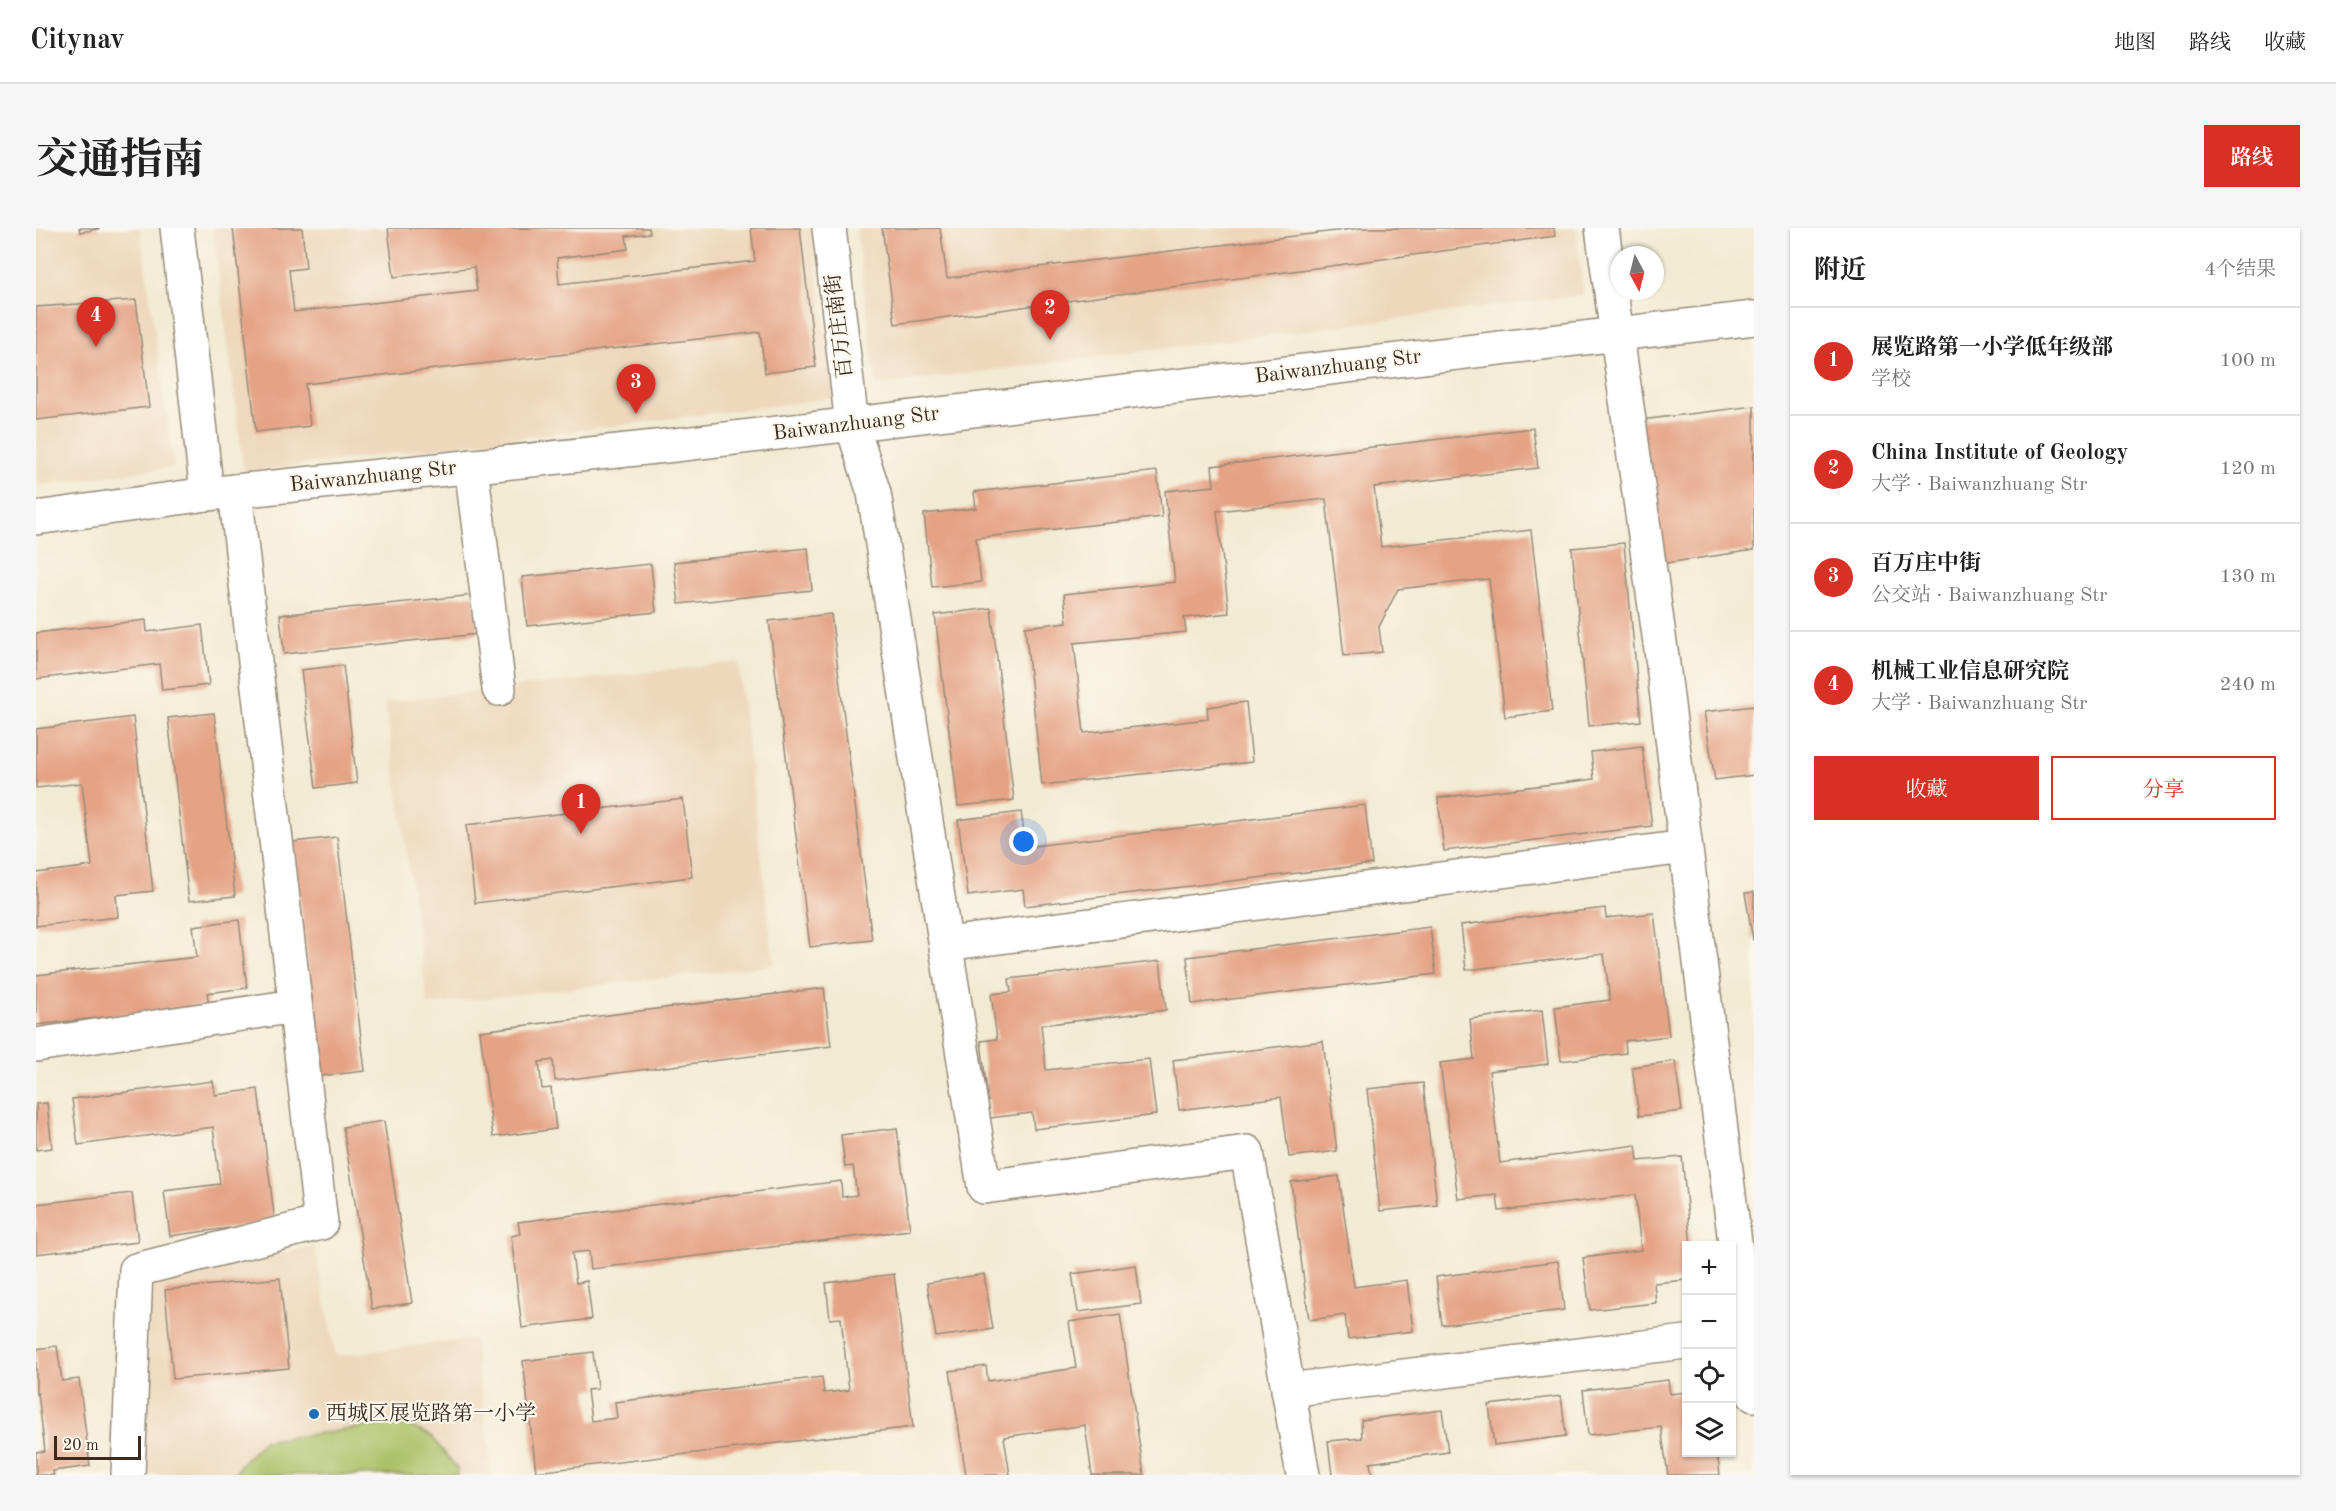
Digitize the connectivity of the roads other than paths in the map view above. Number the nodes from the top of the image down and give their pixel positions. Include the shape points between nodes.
1 (177, 228) edge
2 (829, 228) edge
3 (1602, 228) edge
4 (1754, 318) edge
5 (1619, 335) junction
6 (852, 424) junction
7 (471, 466) junction
8 (221, 493) junction
9 (36, 518) edge
10 (499, 689) dead end
11 (1685, 847) junction
12 (946, 944) junction
13 (295, 1006) junction
14 (36, 1046) edge
15 (1744, 1336) edge
16 (1682, 1342) edge
17 (1288, 1390) junction
18 (1754, 1395) edge
19 (128, 1475) edge
20 (1303, 1475) edge

1 - 8 street
2 - 6 street, 百万庄南街
3 - 5 street
4 - 5 street, Baiwanzhuang Str
5 - 6 street, Baiwanzhuang Str
5 - 11 street
6 - 7 street, Baiwanzhuang Str
6 - 12 street, 百万庄南街 via 874,494
7 - 8 street, Baiwanzhuang Str
7 - 10 street
8 - 9 street, Baiwanzhuang Str
8 - 13 street
11 - 12 street
11 - 15 street
12 - 17 street, 百万庄南街 via 984,1187 1247,1152
13 - 14 street
13 - 19 street via 321,1223 136,1270
15 - 18 street
16 - 17 street
17 - 20 street

